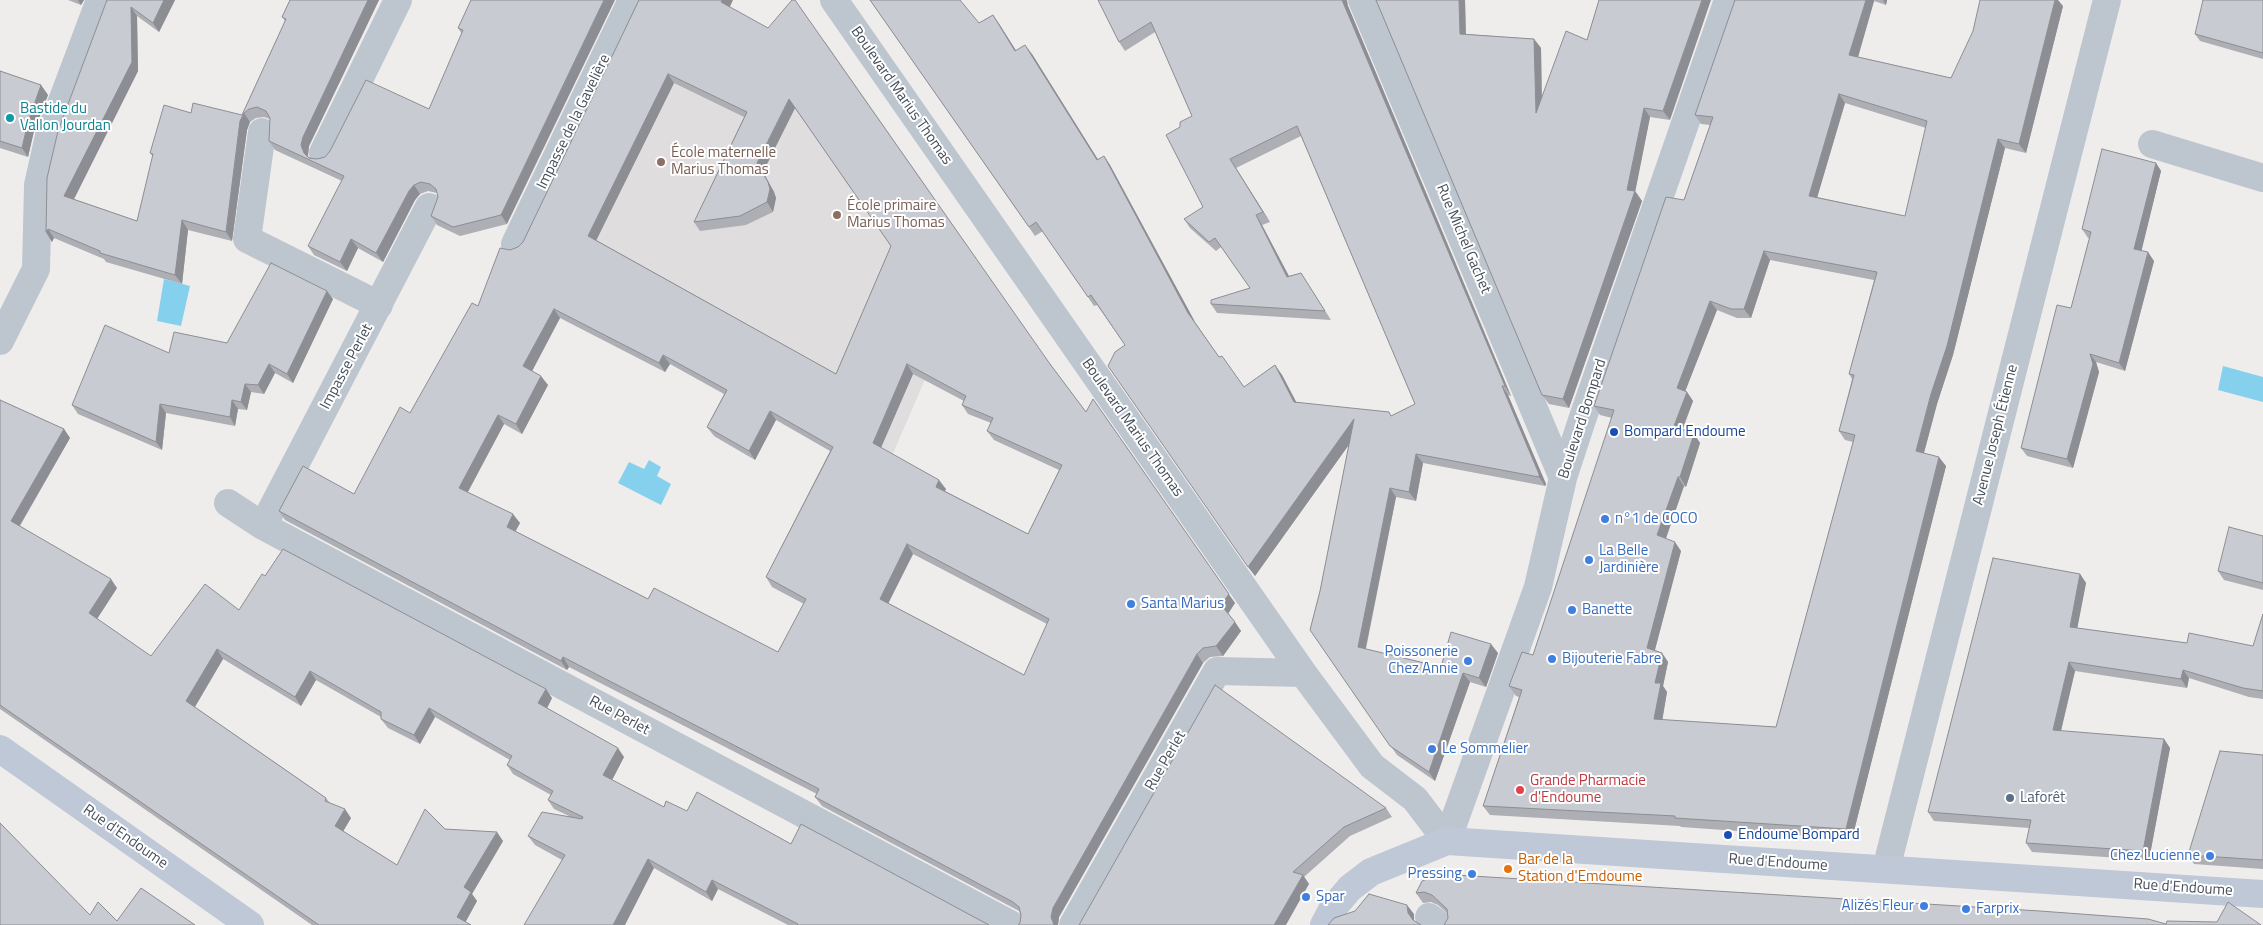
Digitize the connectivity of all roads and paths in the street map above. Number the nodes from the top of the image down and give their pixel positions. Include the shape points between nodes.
1 (100, 0) edge
2 (398, 0) edge
3 (632, 0) edge
4 (834, 0) edge
5 (1362, 0) edge
6 (1728, 0) edge
7 (2107, 0) edge
8 (262, 132) dead end
9 (2152, 144) dead end
10 (323, 153) dead end
11 (2263, 178) edge
12 (430, 207) dead end
13 (515, 244) dead end
14 (379, 305) junction
15 (0, 341) edge
16 (1563, 478) junction
17 (228, 503) dead end
18 (264, 526) junction
19 (1303, 673) junction
20 (0, 749) edge
21 (1447, 842) junction
22 (1886, 869) junction
23 (2263, 894) edge
24 (250, 925) edge
25 (1012, 925) edge
26 (1073, 925) edge
27 (1324, 925) edge

1 - 15 street via 49,136 38,185 36,269
2 - 10 street
3 - 13 street, Impasse de la Gavelière
4 - 19 street, Boulevard Marius Thomas
5 - 16 street, Rue Michel Gachet
6 - 16 street, Boulevard Bompard
7 - 22 street, Avenue Joseph Étienne
8 - 14 street via 248,239
9 - 11 street
12 - 14 street, Impasse Perlet
14 - 18 street, Impasse Perlet
16 - 21 street, Boulevard Bompard via 1538,587
17 - 18 street, Rue Perlet
18 - 25 street, Rue Perlet
19 - 21 street, Boulevard Marius Thomas via 1372,766 1415,799
19 - 26 street, Rue Perlet via 1217,671
20 - 24 street, Rue d'Endoume
21 - 22 street, Rue d'Endoume
21 - 27 street, Rue d'Endoume via 1371,872 1350,888
22 - 23 street, Rue d'Endoume

